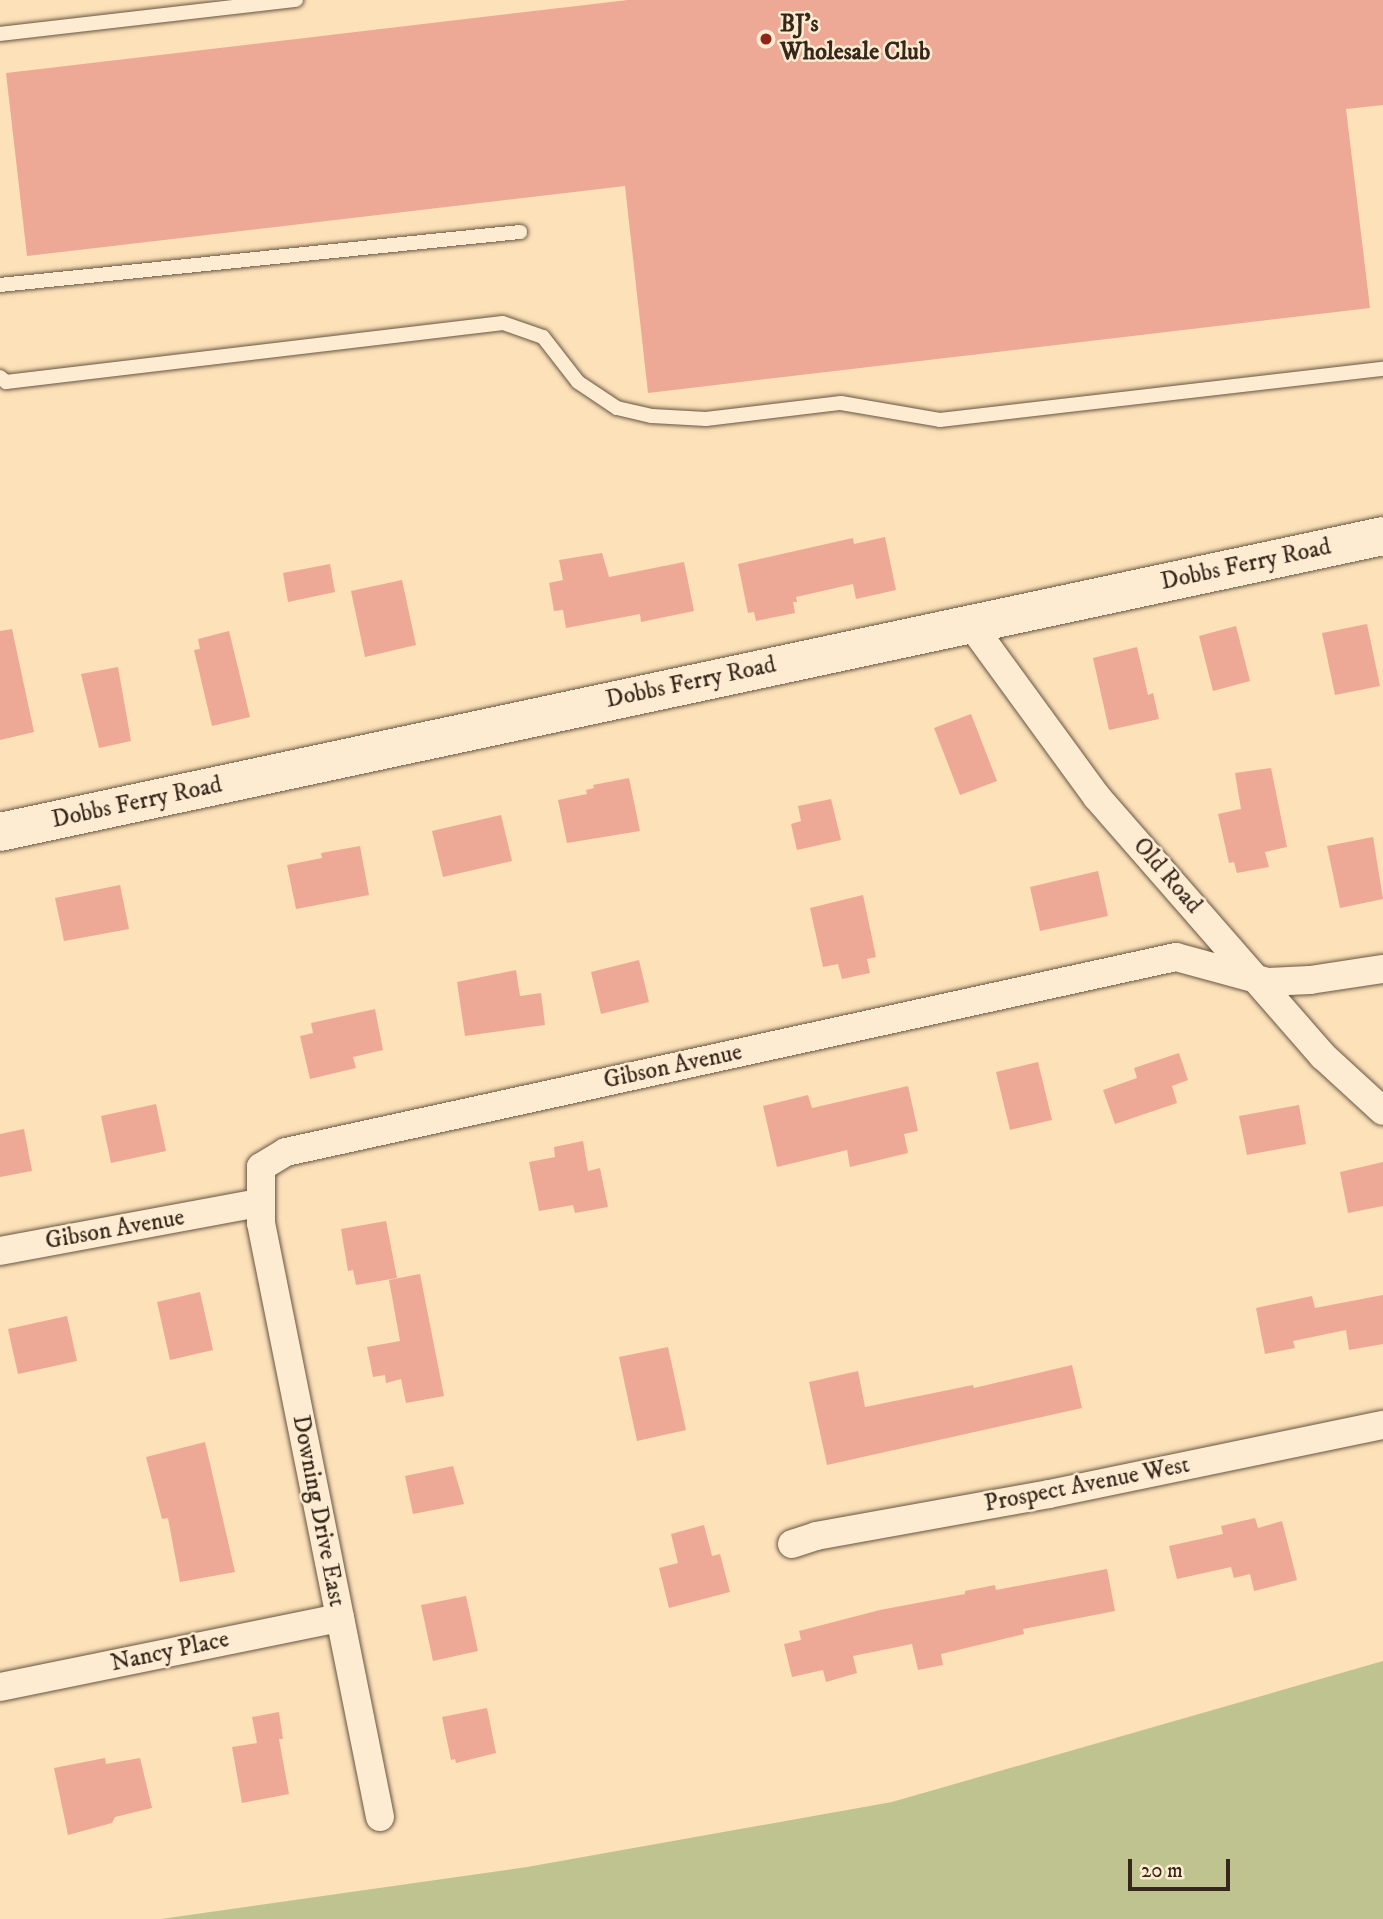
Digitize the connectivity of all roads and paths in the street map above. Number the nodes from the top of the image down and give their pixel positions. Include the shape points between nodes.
1 (296, 0) edge
2 (0, 34) edge
3 (520, 232) dead end
4 (0, 285) edge
5 (1383, 369) edge
6 (0, 377) edge
7 (1383, 536) edge
8 (970, 623) junction
9 (0, 832) edge
10 (1383, 969) edge
11 (1256, 978) junction
12 (1383, 1111) edge
13 (260, 1203) junction
14 (0, 1251) edge
15 (1383, 1424) edge
16 (792, 1544) dead end
17 (340, 1618) junction
18 (0, 1687) edge
19 (380, 1817) dead end

1 - 2 lane
3 - 4 lane
5 - 6 lane via 940,420 841,402 706,419 652,416 617,408 578,382 543,337 503,323 6,382
7 - 8 main road, Dobbs Ferry Road
8 - 9 main road, Dobbs Ferry Road
8 - 11 street, Old Road via 1097,797
10 - 11 street, Gibson Avenue via 1310,980 1268,982
11 - 12 street, Old Road via 1323,1056
11 - 13 street, Gibson Avenue via 1176,957 286,1152 261,1167
13 - 14 street, Gibson Avenue
13 - 17 street, Downing Drive East
15 - 16 street, Prospect Avenue West
17 - 18 street, Nancy Place
17 - 19 street, Downing Drive East

